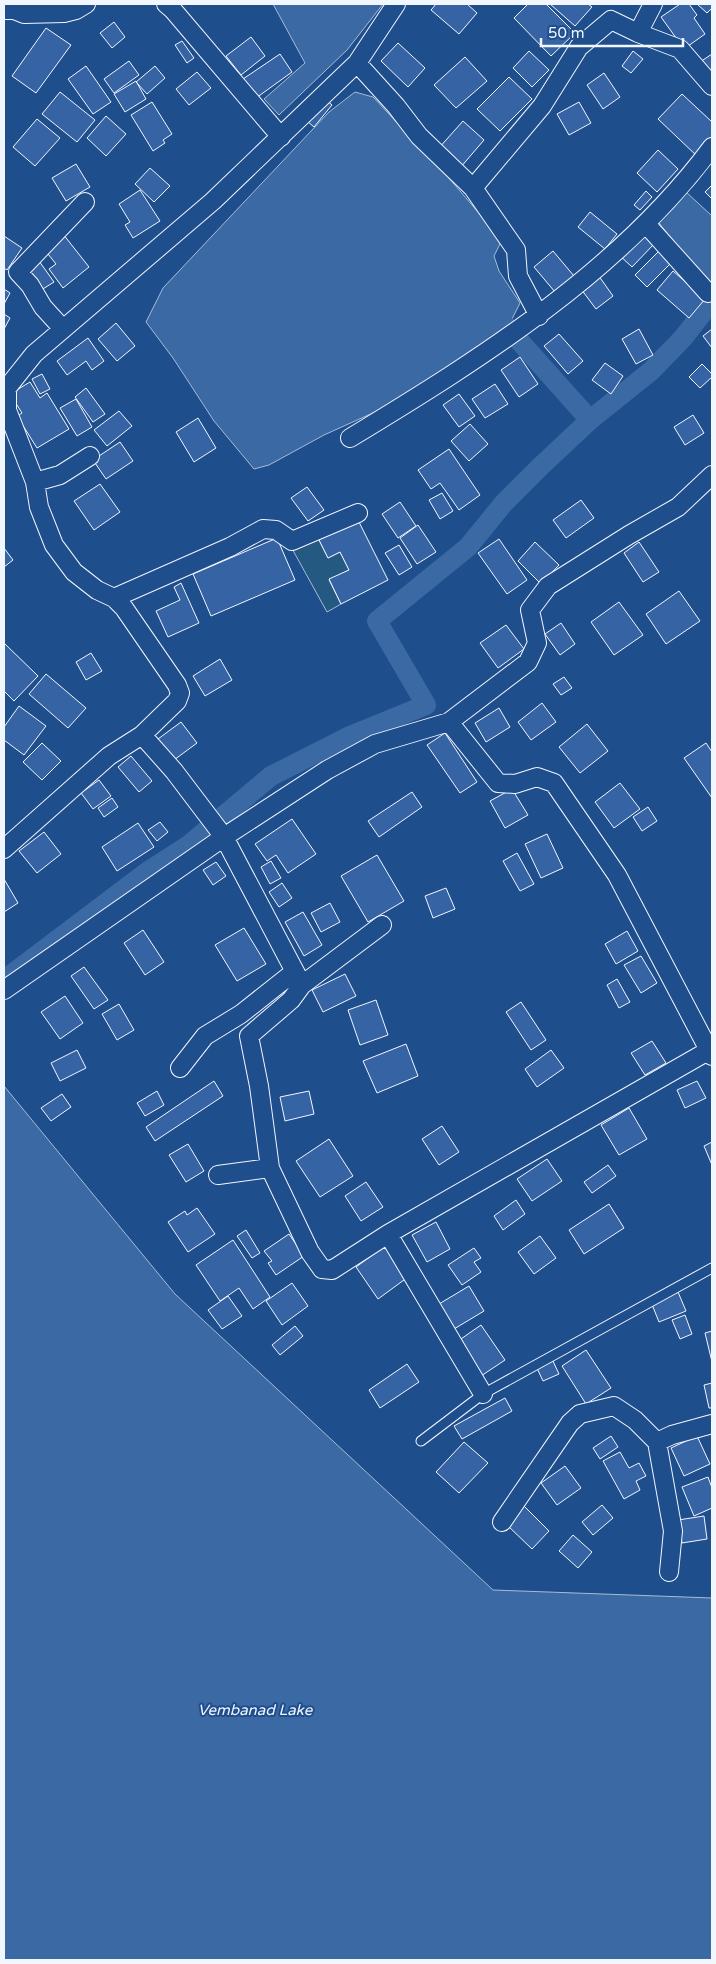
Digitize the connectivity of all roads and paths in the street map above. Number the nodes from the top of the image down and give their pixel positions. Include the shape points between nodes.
1 (86, 4) edge
2 (166, 4) edge
3 (396, 4) edge
4 (653, 4) edge
5 (4, 10) edge
6 (638, 33) junction
7 (357, 63) junction
8 (712, 86) edge
9 (281, 137) junction
10 (712, 148) edge
11 (473, 188) junction
12 (84, 202) dead end
13 (646, 224) junction
14 (708, 294) dead end
15 (527, 323) junction
16 (63, 329) junction
17 (350, 438) dead end
18 (90, 456) dead end
19 (712, 475) edge
20 (35, 482) junction
21 (358, 513) dead end
22 (114, 598) junction
23 (449, 722) junction
24 (142, 735) junction
25 (218, 828) junction
26 (4, 849) edge
27 (382, 925) dead end
28 (298, 979) junction
29 (4, 990) edge
30 (710, 1053) edge
31 (180, 1068) dead end
32 (270, 1168) junction
33 (218, 1174) dead end
34 (388, 1234) junction
35 (712, 1268) edge
36 (483, 1394) junction
37 (712, 1424) edge
38 (421, 1441) dead end
39 (657, 1442) junction
40 (502, 1522) dead end
41 (669, 1572) dead end

1 - 5 street via 64,13 24,14
2 - 9 street
3 - 7 street
4 - 6 street
6 - 8 street via 680,49
6 - 11 street via 611,20 579,47 542,106
7 - 9 street
7 - 11 street via 419,136
9 - 16 street via 178,233
10 - 13 street
11 - 15 street via 516,250
12 - 16 street via 18,272
13 - 14 street
13 - 15 street
15 - 17 street via 438,385
16 - 20 street via 34,354 7,388 7,410
18 - 20 street via 60,475
19 - 23 street via 678,507 548,586 530,610 537,642 528,662
20 - 22 street via 39,507 54,545 74,572 97,590
21 - 22 street via 292,541 276,530 263,529
22 - 24 street via 177,684 180,693 177,701
23 - 25 street via 375,744
23 - 30 street via 498,783 515,784 537,777 554,783 616,875
24 - 25 street
24 - 26 street via 109,756
25 - 28 street
25 - 29 street
27 - 28 street
28 - 31 street via 205,1036
28 - 32 street via 291,1000 249,1036
30 - 34 street
32 - 33 street
32 - 34 street via 310,1252 322,1268 332,1270
34 - 36 street
35 - 36 lane
36 - 38 lane
37 - 39 street
39 - 40 street via 636,1420 614,1406 580,1414 570,1423
39 - 41 street via 673,1531

